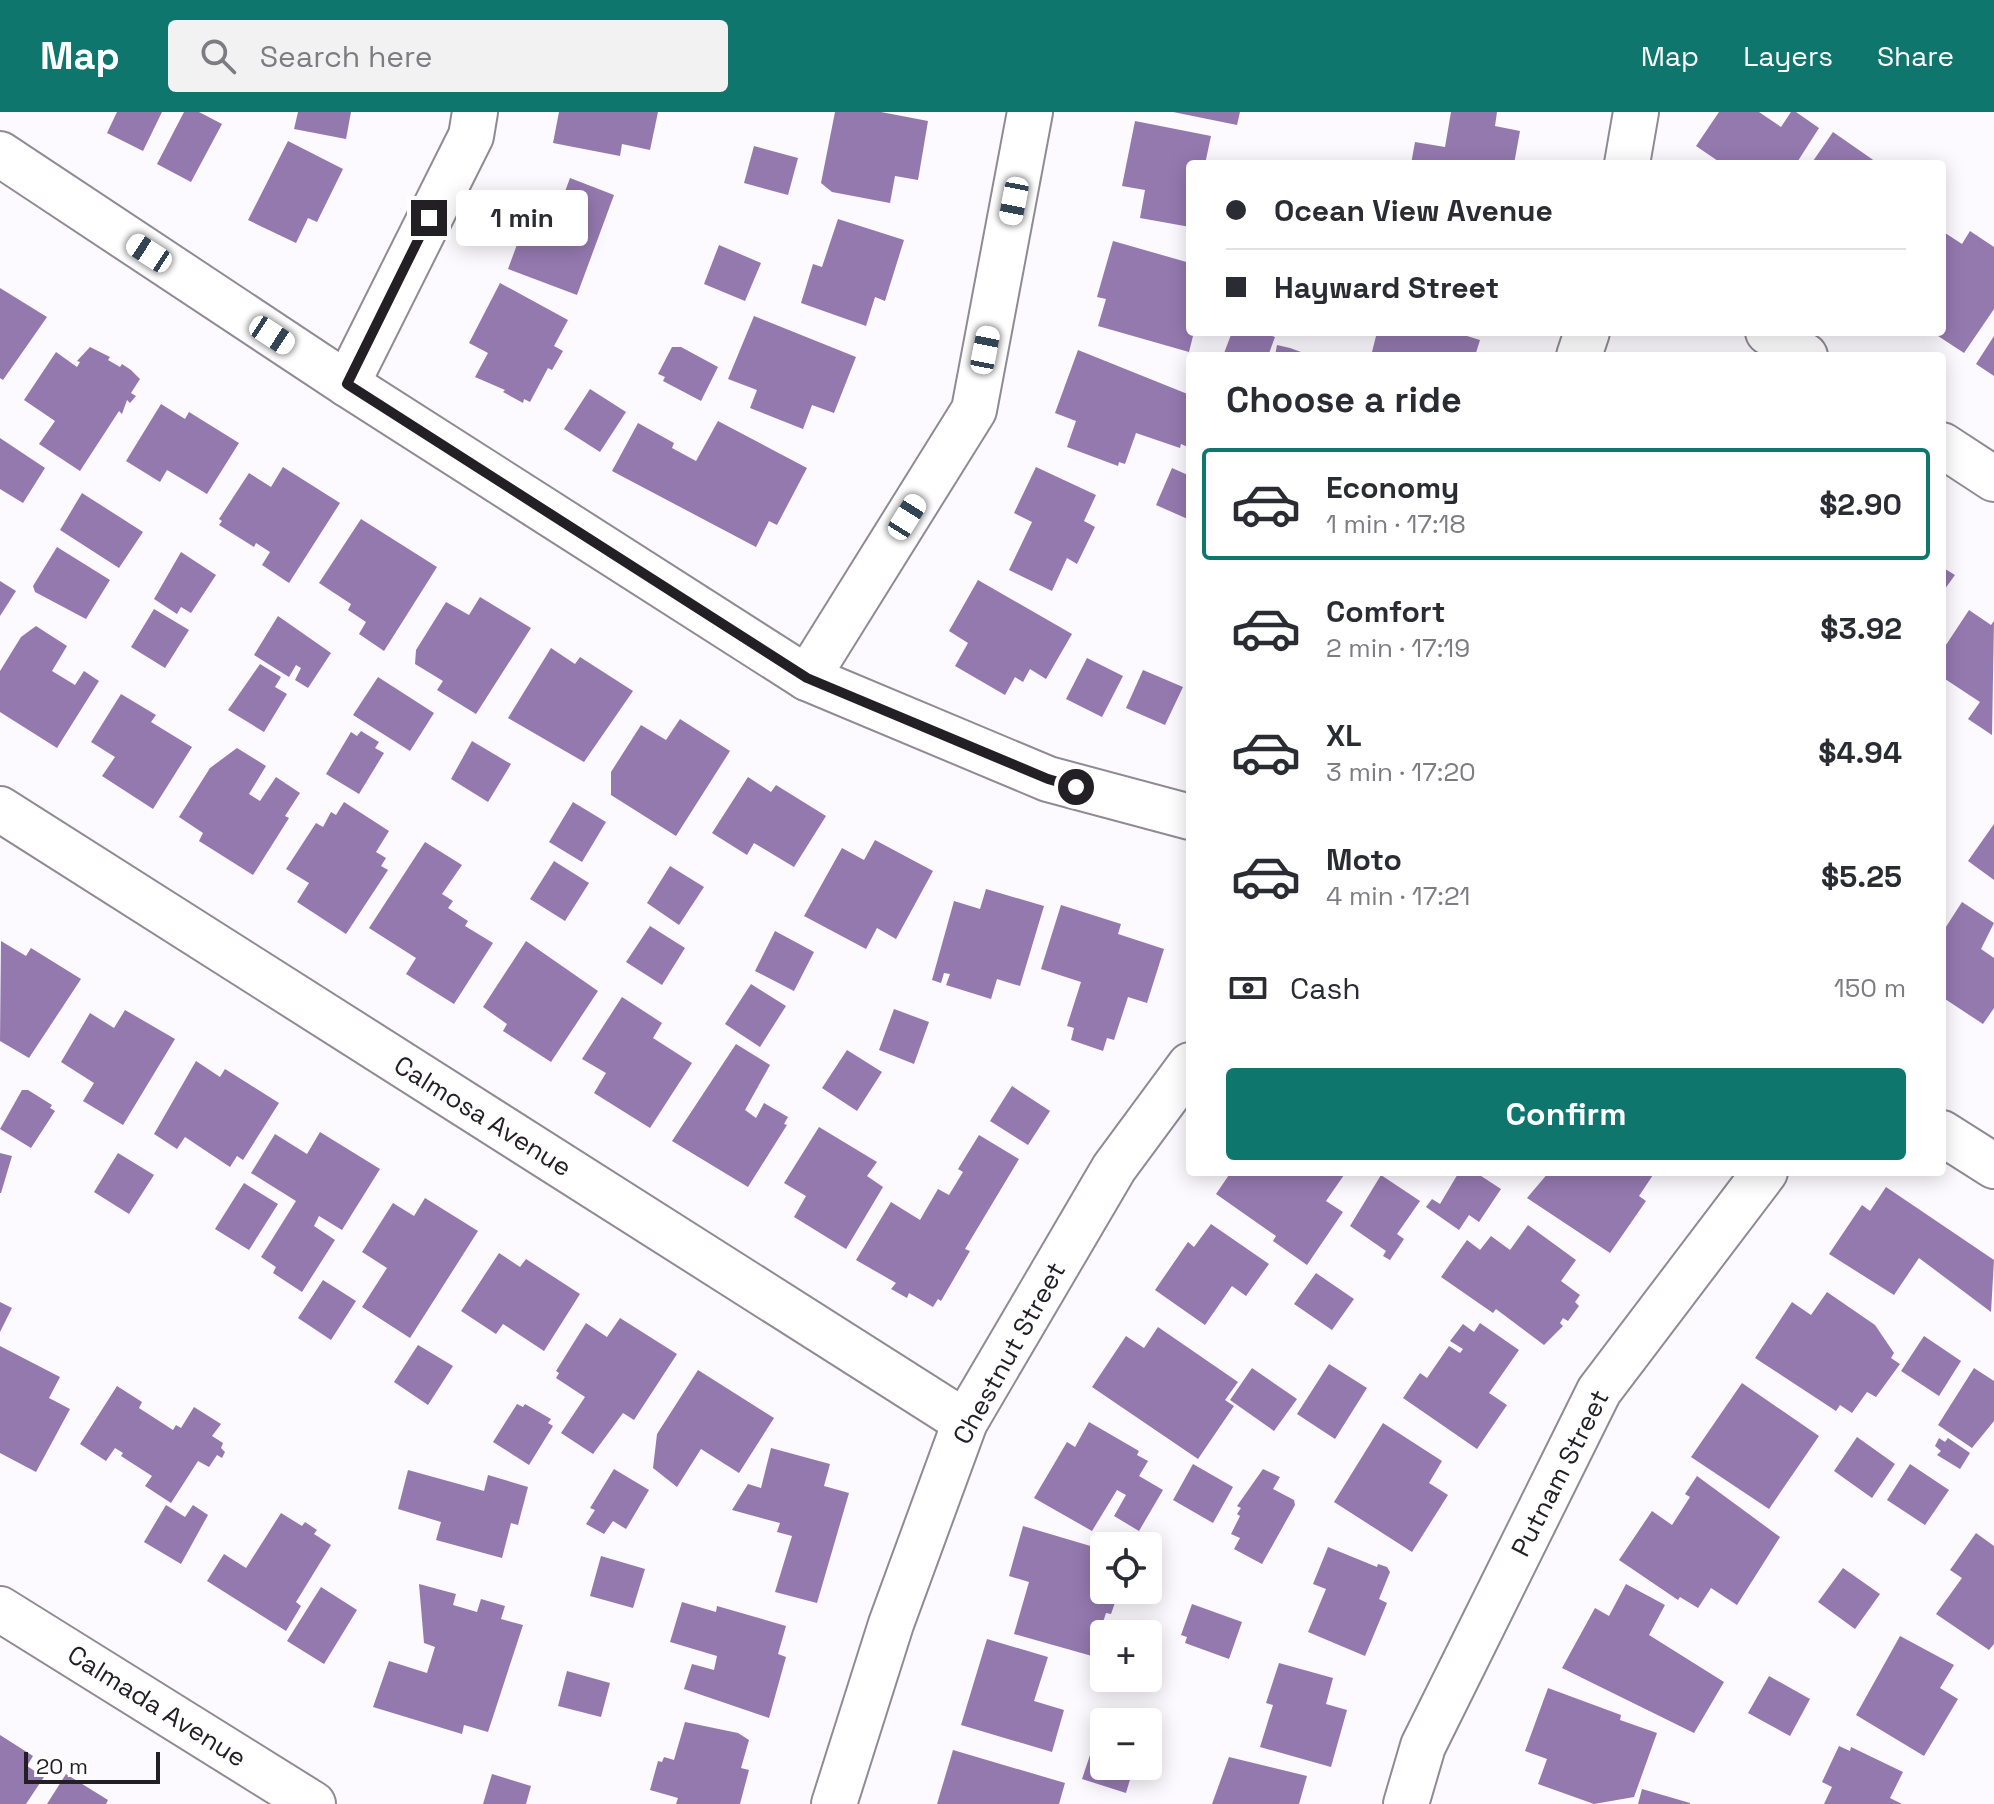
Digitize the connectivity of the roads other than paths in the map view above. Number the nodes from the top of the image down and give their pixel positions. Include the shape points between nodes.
1 (475, 112) edge
2 (1030, 112) edge
3 (1636, 112) edge
4 (0, 154) edge
5 (1628, 160) edge
6 (1774, 336) edge
7 (1799, 352) edge
8 (347, 384) junction
9 (1946, 448) edge
10 (1994, 479) edge
11 (807, 678) junction
12 (0, 809) edge
13 (1186, 816) edge
14 (1186, 1070) edge
15 (1946, 1136) edge
16 (1994, 1166) edge
17 (1762, 1176) edge
18 (965, 1422) junction
19 (0, 1609) edge
20 (313, 1804) edge
21 (834, 1804) edge
22 (1406, 1804) edge

1 - 8 street via 471,136
2 - 11 street via 974,410
3 - 5 street
4 - 8 street
6 - 7 street
8 - 11 street
9 - 10 street
11 - 13 street via 1048,779
12 - 18 street, Calmosa Avenue
14 - 18 street, Chestnut Street via 1114,1168
15 - 16 street
17 - 22 street, Putnam Street via 1599,1391 1423,1746
18 - 21 street, Chestnut Street via 891,1624
19 - 20 street, Calmada Avenue

